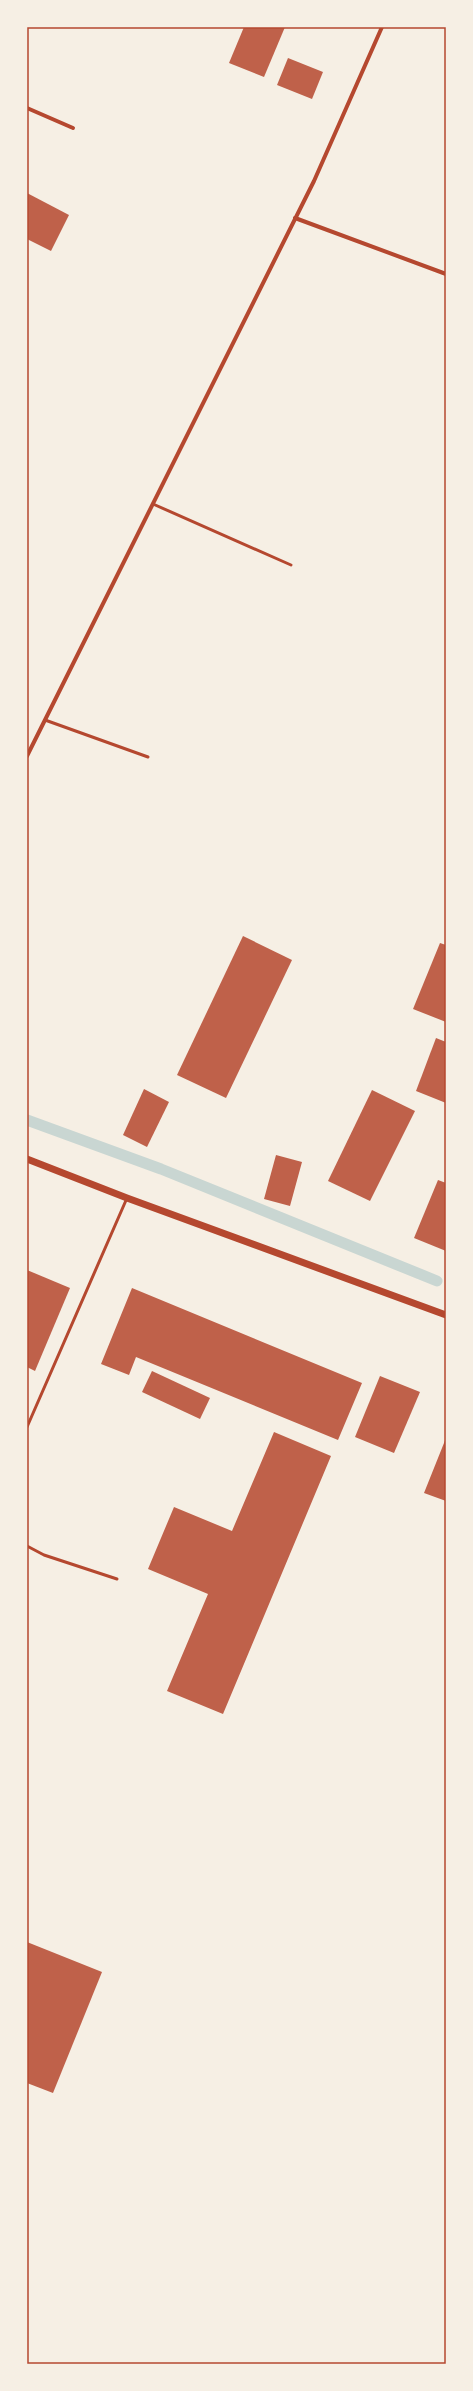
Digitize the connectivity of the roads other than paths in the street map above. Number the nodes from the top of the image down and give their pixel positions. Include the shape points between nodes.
1 (382, 27) edge
2 (27, 108) edge
3 (72, 128) dead end
4 (295, 218) junction
5 (446, 274) edge
6 (153, 504) junction
7 (291, 565) dead end
8 (45, 720) junction
9 (27, 756) edge
10 (148, 757) dead end
11 (27, 1159) edge
12 (127, 1198) junction
13 (446, 1315) edge
14 (27, 1428) edge
15 (27, 1546) edge
16 (117, 1579) dead end

1 - 4 street via 343,118
2 - 3 street
4 - 5 street
4 - 6 street
6 - 7 lane
6 - 8 street
8 - 9 street
8 - 10 lane
11 - 12 street
12 - 13 street
12 - 14 lane
15 - 16 lane via 44,1555

